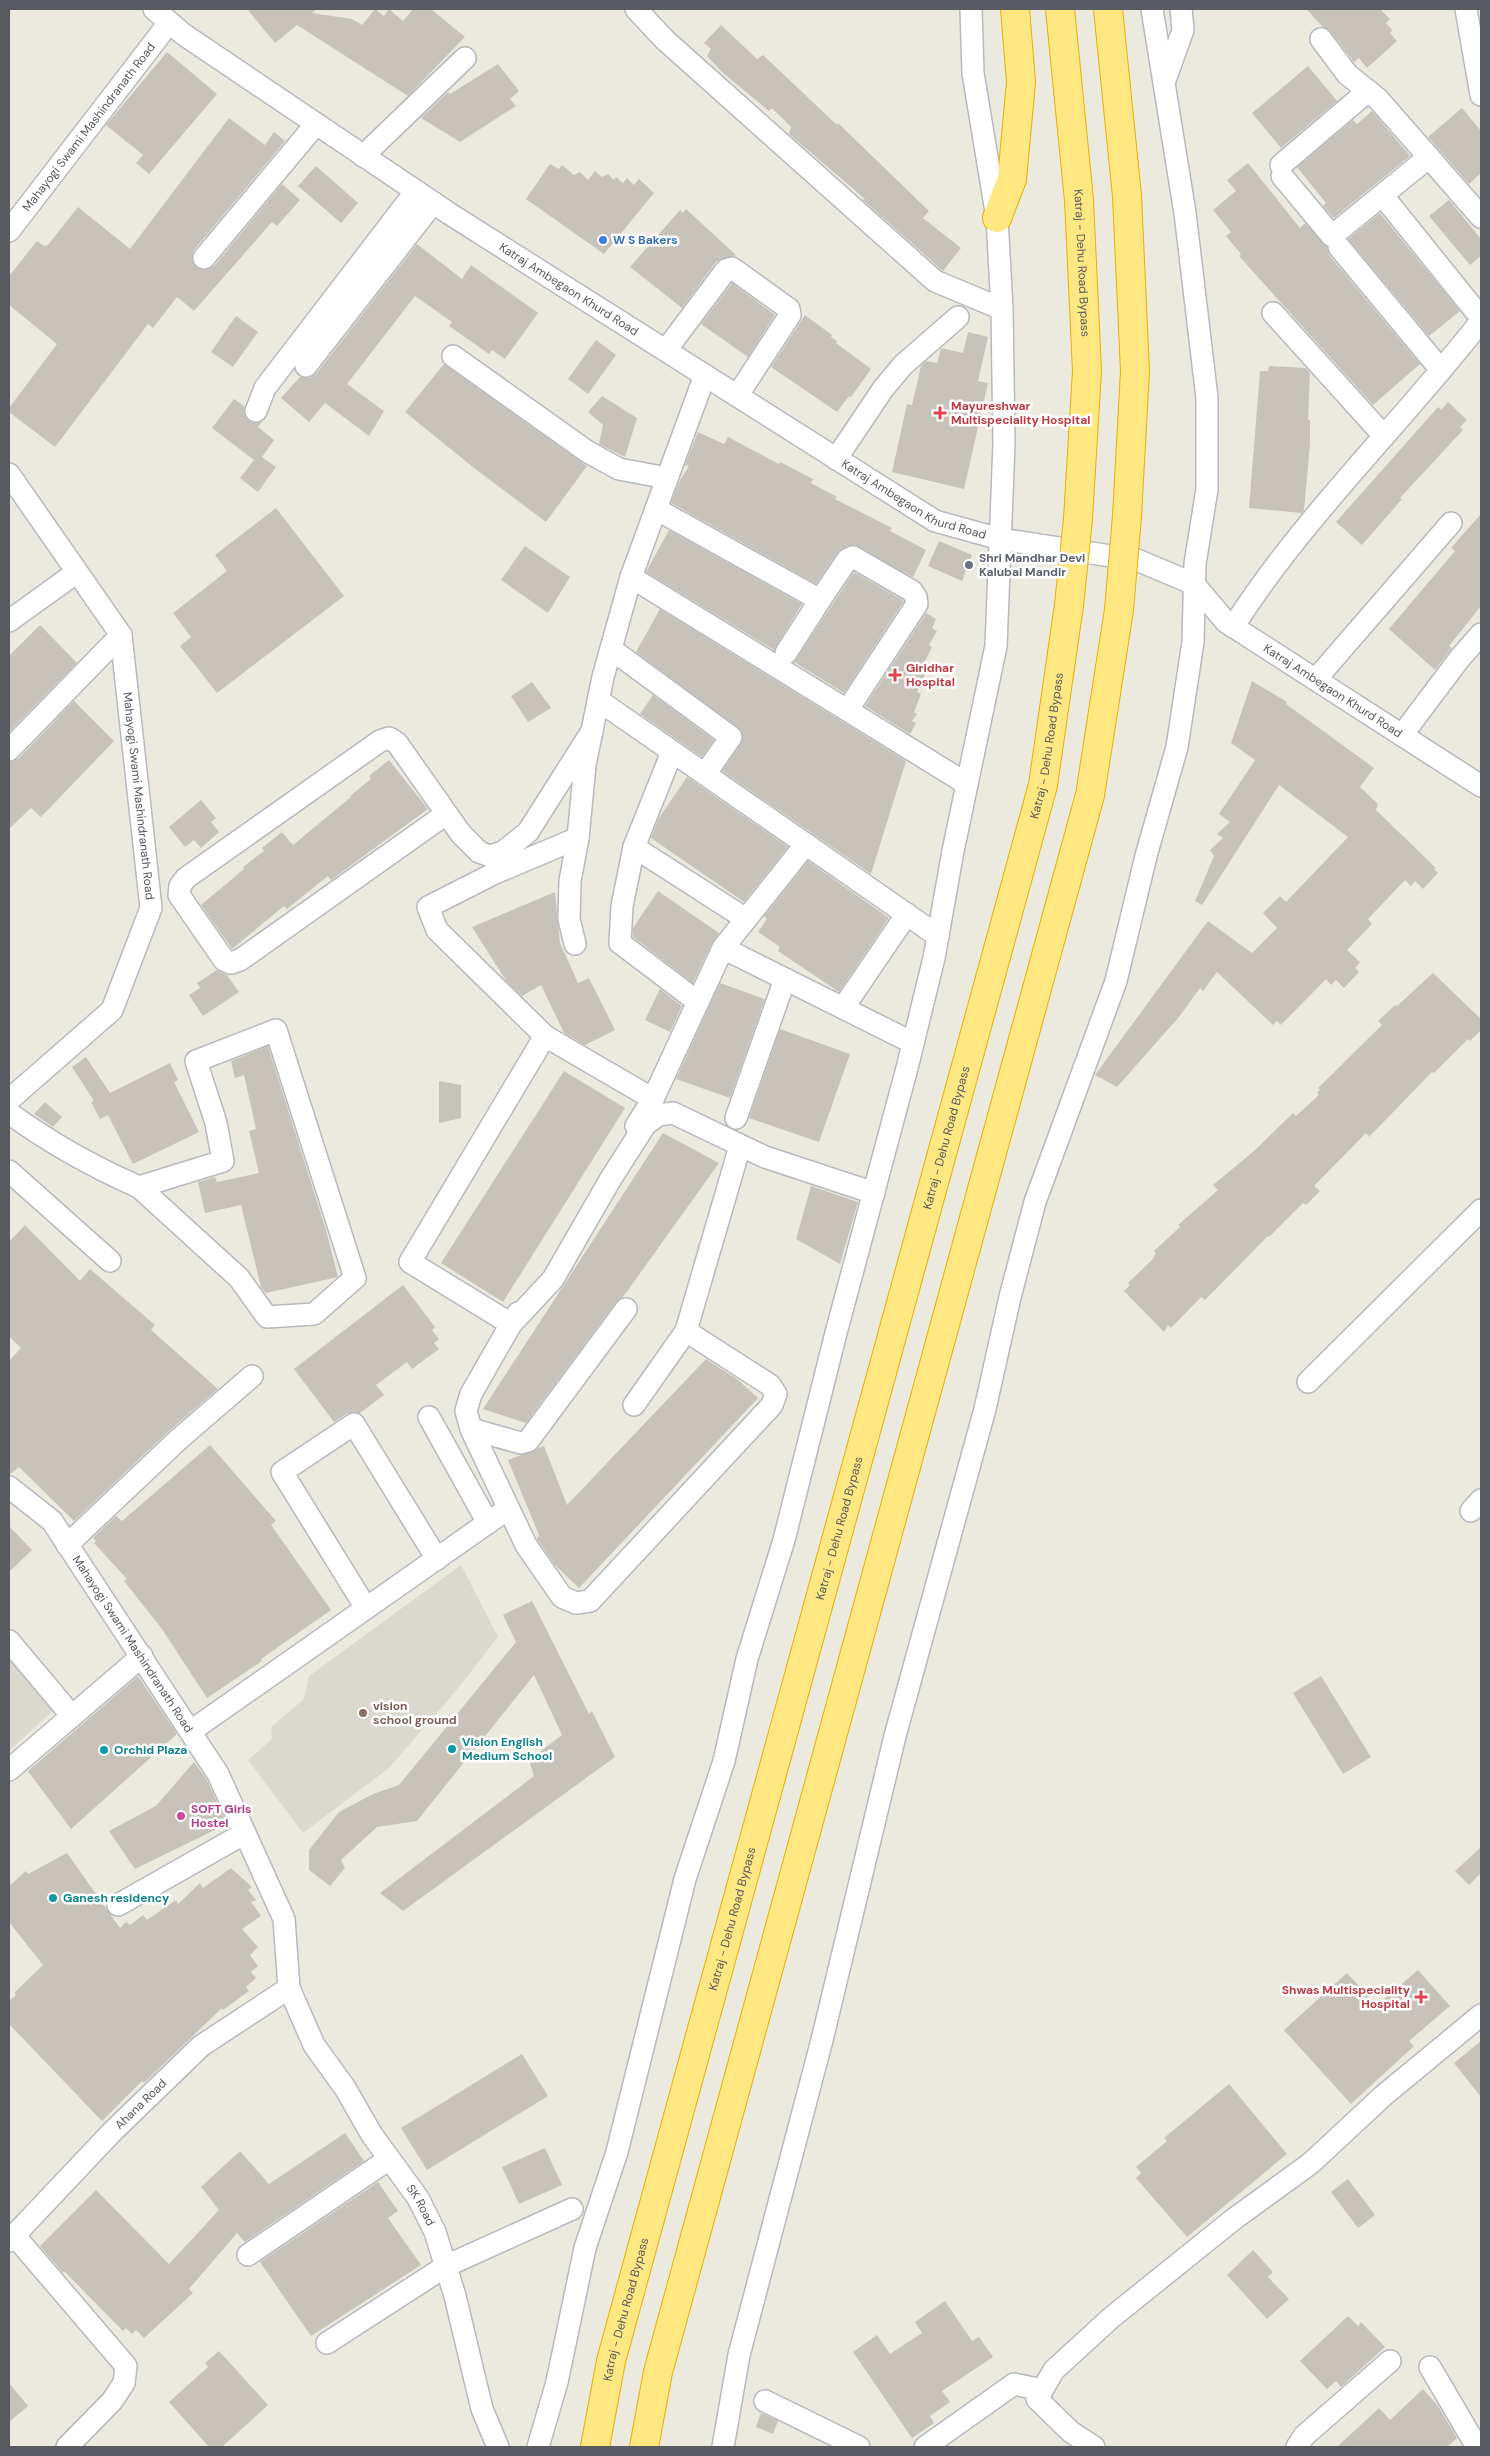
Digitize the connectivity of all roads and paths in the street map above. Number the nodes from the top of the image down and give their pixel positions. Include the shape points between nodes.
1 (636, 9) edge
2 (971, 9) edge
3 (1015, 9) edge
4 (1060, 9) edge
5 (1108, 9) edge
6 (1152, 9) edge
7 (1181, 9) edge
8 (1466, 9) edge
9 (162, 16) edge
10 (1321, 39) dead end
11 (466, 58) dead end
12 (1165, 81) junction
13 (1368, 91) junction
14 (1481, 95) edge
15 (316, 124) junction
16 (363, 156) junction
17 (1429, 157) junction
18 (1382, 196) junction
19 (425, 197) junction
20 (1481, 216) edge
21 (997, 218) junction
22 (9, 231) edge
23 (1338, 247) dead end
24 (204, 258) dead end
25 (1002, 309) junction
26 (1273, 313) dead end
27 (958, 317) dead end
28 (1481, 318) edge
29 (1481, 322) edge
30 (666, 350) junction
31 (452, 356) dead end
32 (306, 366) dead end
33 (1441, 370) junction
34 (705, 376) junction
35 (737, 396) junction
36 (256, 411) dead end
37 (1384, 436) junction
38 (836, 459) junction
39 (667, 478) junction
40 (10, 480) edge
41 (656, 509) junction
42 (1451, 523) dead end
43 (1000, 539) junction
44 (77, 572) junction
45 (631, 576) junction
46 (1194, 584) junction
47 (820, 600) junction
48 (9, 622) edge
49 (1233, 627) junction
50 (1481, 634) edge
51 (121, 636) junction
52 (611, 649) junction
53 (786, 652) dead end
54 (1316, 680) junction
55 (598, 700) junction
56 (854, 700) dead end
57 (592, 732) junction
58 (1402, 735) junction
59 (9, 750) edge
60 (672, 752) junction
61 (705, 774) junction
62 (967, 784) junction
63 (1481, 786) edge
64 (446, 814) junction
65 (578, 838) junction
66 (806, 844) junction
67 (634, 847) junction
68 (907, 914) junction
69 (746, 919) junction
70 (938, 936) junction
71 (575, 944) dead end
72 (723, 948) junction
73 (785, 979) junction
74 (698, 1002) junction
75 (843, 1008) junction
76 (546, 1036) junction
77 (913, 1044) junction
78 (653, 1099) junction
79 (9, 1100) edge
80 (9, 1113) edge
81 (736, 1118) dead end
82 (740, 1146) junction
83 (9, 1171) edge
84 (140, 1187) junction
85 (874, 1193) junction
86 (1481, 1210) edge
87 (110, 1262) dead end
88 (626, 1309) dead end
89 (511, 1324) junction
90 (686, 1331) junction
91 (252, 1376) dead end
92 (1308, 1382) dead end
93 (634, 1405) dead end
94 (429, 1417) dead end
95 (471, 1429) junction
96 (9, 1487) edge
97 (67, 1545) junction
98 (437, 1559) junction
99 (366, 1608) junction
100 (9, 1641) edge
101 (142, 1656) junction
102 (72, 1716) junction
103 (191, 1731) junction
104 (9, 1770) edge
105 (245, 1833) junction
106 (118, 1904) dead end
107 (289, 1988) junction
108 (1481, 2015) edge
109 (390, 2159) junction
110 (572, 2209) dead end
111 (11, 2238) edge
112 (248, 2255) dead end
113 (446, 2266) junction
114 (327, 2343) dead end
115 (1390, 2361) dead end
116 (1430, 2367) dead end
117 (1042, 2390) junction
118 (765, 2401) dead end
119 (66, 2447) edge
120 (498, 2447) edge
121 (538, 2447) edge
122 (595, 2447) edge
123 (644, 2447) edge
124 (722, 2447) edge
125 (859, 2447) edge
126 (925, 2447) edge
127 (1094, 2447) edge
128 (1297, 2447) edge
129 (1477, 2447) edge

1 - 25 street via 666,40 934,281
2 - 21 street via 973,73
3 - 21 highway via 1021,82 1012,178
4 - 122 highway, Katraj - Dehu Road Bypass, bridge via 1078,200 1087,371 1069,604 1043,785 612,2360
5 - 123 highway, bridge via 1126,196 1135,372 1119,610 1090,795 658,2372
6 - 12 street
7 - 12 street via 1183,30
8 - 14 street
9 - 15 street, Katraj Ambegaon Khurd Road via 183,34
9 - 22 street, Mahayogi Swami Mashindranath Road
10 - 13 street via 1347,74
11 - 16 street
12 - 46 street via 1194,277 1207,398 1207,489
13 - 17 street
13 - 18 street via 1281,170 1332,236
15 - 16 street, Katraj Ambegaon Khurd Road
15 - 24 street
16 - 19 street, Katraj Ambegaon Khurd Road
17 - 18 street
17 - 20 street
18 - 28 street
19 - 30 street, Katraj Ambegaon Khurd Road
19 - 32 street
19 - 36 street via 265,388
21 - 25 street
23 - 33 street
25 - 43 street via 1004,444
26 - 37 street
27 - 38 street via 898,371
29 - 33 street
30 - 34 street, Katraj Ambegaon Khurd Road
30 - 35 street via 726,270 732,268 789,309 790,315
31 - 39 street via 588,452 619,469
33 - 37 street
34 - 35 street, Katraj Ambegaon Khurd Road
34 - 39 street
35 - 38 street, Katraj Ambegaon Khurd Road
37 - 49 street via 1257,590
38 - 43 street, Katraj Ambegaon Khurd Road via 936,521
39 - 41 street
40 - 44 street, Mahayogi Swami Mashindranath Road
41 - 45 street
41 - 47 street
42 - 54 street
43 - 46 street, Katraj Ambegaon Khurd Road via 1137,560
43 - 62 street via 996,646
44 - 48 street
44 - 51 street, Mahayogi Swami Mashindranath Road
45 - 52 street
45 - 62 street
46 - 49 street, Katraj Ambegaon Khurd Road
46 - 124 street via 1193,642 1176,747 1116,981 1035,1202 985,1410 895,1736 822,2040 739,2355
47 - 53 street
47 - 56 street via 850,557 912,591 916,597 917,604
49 - 54 street, Katraj Ambegaon Khurd Road
50 - 58 street
51 - 59 street
51 - 79 street, Mahayogi Swami Mashindranath Road via 151,908 112,1010
52 - 55 street
52 - 61 street via 731,737
54 - 58 street, Katraj Ambegaon Khurd Road
55 - 57 street
55 - 60 street
57 - 64 street via 528,832 503,852 490,856 479,852
57 - 65 street via 585,765
58 - 63 street, Katraj Ambegaon Khurd Road
60 - 61 street
60 - 67 street
61 - 66 street
62 - 70 street
64 - 64 street via 397,743 388,738 380,740 186,878 180,886 179,895 224,960 231,963 240,960
65 - 71 street via 570,881 568,919
65 - 76 street via 495,873 428,907 437,930
66 - 68 street
66 - 69 street
67 - 69 street
67 - 74 street via 622,906 620,943
68 - 70 street
68 - 75 street
69 - 72 street
70 - 77 street
72 - 73 street
72 - 74 street
73 - 75 street
73 - 81 street
74 - 78 street
75 - 77 street
76 - 78 street
76 - 89 street via 410,1262
77 - 85 street
78 - 89 street
80 - 84 street via 39,1135 113,1176
82 - 85 street
82 - 89 street via 673,1113 658,1115 645,1124 553,1279
82 - 90 street
83 - 87 street
84 - 84 street via 239,1278 267,1317 314,1314 356,1278 276,1030 196,1061 216,1123 223,1162
85 - 121 street via 784,1540 747,1659 724,1761 685,1879 617,2152 585,2248 557,2382
86 - 92 street
88 - 95 street via 528,1441 521,1443
89 - 95 street via 471,1394 466,1412
90 - 93 street
90 - 95 street via 770,1385 776,1394 772,1405 590,1601 576,1603 562,1597 526,1545
91 - 97 street
94 - 98 street via 494,1519
96 - 97 street, Mahayogi Swami Mashindranath Road via 52,1521
97 - 101 street, Mahayogi Swami Mashindranath Road
98 - 99 street
98 - 99 street via 354,1424 282,1472
99 - 103 street
100 - 102 street
101 - 102 street
101 - 103 street, Mahayogi Swami Mashindranath Road
102 - 104 street
103 - 105 street, Mahayogi Swami Mashindranath Road via 218,1774
105 - 106 street
105 - 107 street, Mahayogi Swami Mashindranath Road via 284,1919
107 - 109 street, SK Road via 314,2045
107 - 111 street, Ahana Road via 201,2046 112,2132
108 - 117 street via 1383,2096 1311,2163 1234,2219 1112,2317 1054,2370
109 - 112 street
109 - 113 street, SK Road via 418,2198 435,2232
110 - 113 street
111 - 119 street via 126,2366 124,2383 112,2401
113 - 114 street
113 - 120 street, SK Road via 482,2410
115 - 128 street via 1304,2436
116 - 129 street
117 - 126 street via 1014,2384
117 - 127 street via 1037,2398 1072,2432
118 - 125 street

